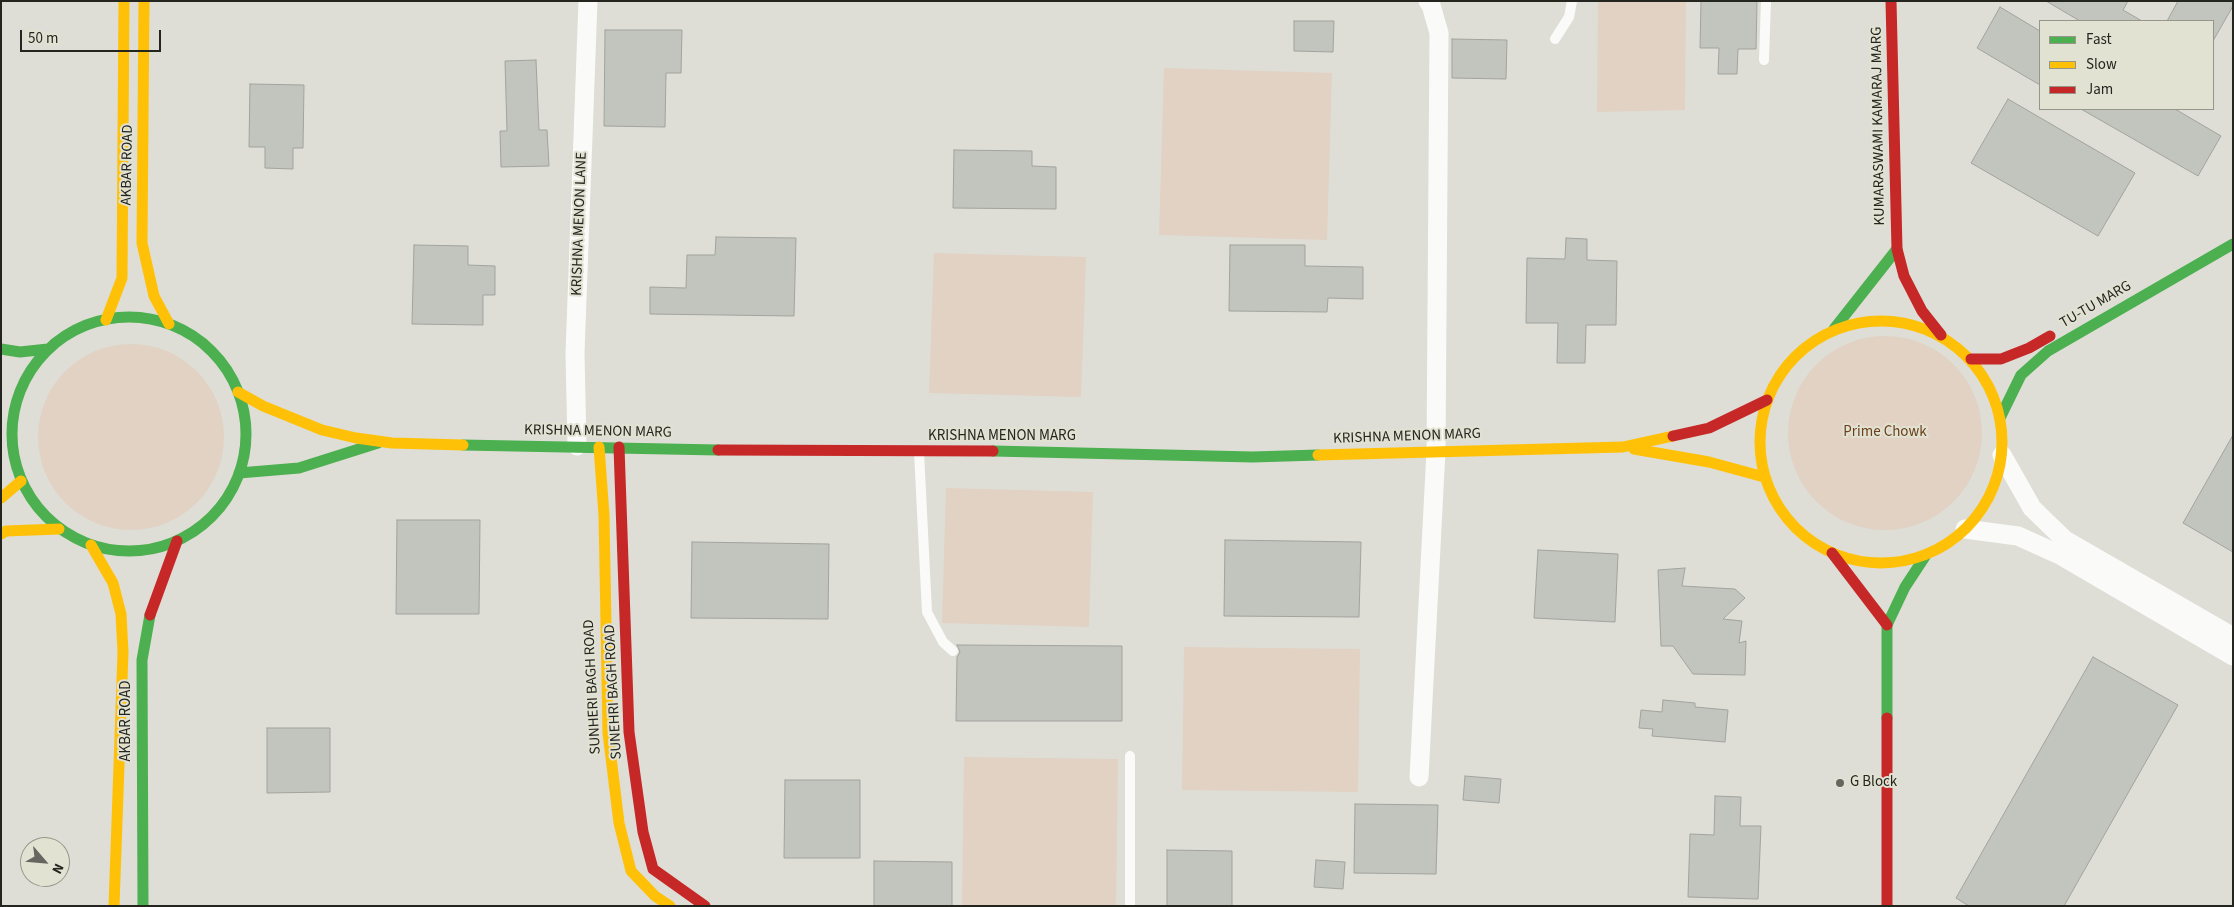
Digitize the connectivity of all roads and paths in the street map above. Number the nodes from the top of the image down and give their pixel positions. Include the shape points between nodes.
1 (124, 1) edge
2 (144, 1) edge
3 (588, 1) edge
4 (1428, 1) edge
5 (1572, 1) edge
6 (1766, 1) edge
7 (1891, 1) edge
8 (1555, 39) dead end
9 (1764, 60) dead end
10 (2233, 233) edge
11 (2233, 244) edge
12 (1896, 249) junction
13 (106, 320) junction
14 (169, 324) junction
15 (1834, 329) junction
16 (1942, 336) junction
17 (1, 349) edge
18 (48, 349) junction
19 (1971, 359) junction
20 (238, 392) junction
21 (1767, 400) junction
22 (5, 401) dead end
23 (13, 418) junction
24 (2000, 418) junction
25 (381, 442) junction
26 (577, 446) junction
27 (599, 447) junction
28 (619, 447) junction
29 (1623, 447) junction
30 (1436, 451) junction
31 (919, 452) junction
32 (2002, 454) junction
33 (239, 473) junction
34 (1764, 477) junction
35 (21, 481) junction
36 (1, 498) edge
37 (59, 529) junction
38 (1965, 529) junction
39 (1, 534) edge
40 (177, 541) junction
41 (91, 545) junction
42 (1832, 554) junction
43 (1926, 554) junction
44 (1887, 625) junction
45 (2233, 637) edge
46 (953, 650) dead end
47 (2233, 656) edge
48 (1130, 756) dead end
49 (1419, 777) dead end
50 (114, 906) edge
51 (143, 906) edge
52 (670, 906) edge
53 (705, 906) edge
54 (1130, 906) edge
55 (1887, 906) edge

1 - 13 main road, AKBAR ROAD via 122,278
2 - 14 main road, AKBAR ROAD via 142,242 154,296
3 - 26 street, KRISHNA MENON LANE via 575,352
4 - 30 street via 1439,33
5 - 8 lane via 1569,17
6 - 9 lane
7 - 12 main road, KUMARASWAMI KAMARAJ MARG
10 - 19 main road, TU-TU MARG via 2029,348 2001,359
11 - 24 main road, TU-TU MARG via 2048,351 2021,375
12 - 15 main road
12 - 16 main road, KUMARASWAMI KAMARAJ MARG via 1904,276 1922,311
13 - 14 main road via 142,318
13 - 18 main road via 79,328
14 - 20 main road via 201,342 214,354
15 - 16 main road via 1855,322 1885,320 1921,326
15 - 21 main road via 1805,346 1782,371
16 - 19 main road
17 - 18 main road via 20,352
18 - 23 main road via 25,381
19 - 24 main road via 1990,387
20 - 25 main road, KRISHNA MENON MARG via 322,430
20 - 33 main road via 246,438
21 - 29 main road, KRISHNA MENON MARG via 1709,428
21 - 34 main road via 1759,438
22 - 23 main road
23 - 35 main road via 13,450
24 - 32 main road
25 - 26 main road, KRISHNA MENON MARG
25 - 33 main road, KRISHNA MENON MARG via 299,468
26 - 27 main road, KRISHNA MENON MARG
27 - 28 main road, KRISHNA MENON MARG
27 - 52 main road, SUNHERI BAGH ROAD via 604,515 608,733 619,823 631,871 655,896
28 - 31 main road, KRISHNA MENON MARG
28 - 53 main road, SUNEHRI BAGH ROAD via 629,732 643,832 653,869
29 - 30 main road, KRISHNA MENON MARG
29 - 34 main road, KRISHNA MENON MARG via 1709,462
30 - 31 main road, KRISHNA MENON MARG via 1253,457 1034,451
30 - 49 street
31 - 46 lane via 927,612 943,642
32 - 38 main road via 1990,495
32 - 45 street via 2032,508 2065,540
33 - 40 main road via 215,514
34 - 42 main road via 1774,501 1790,523
35 - 36 main road
35 - 37 main road via 37,507
37 - 39 main road
37 - 41 main road
38 - 43 main road via 1947,544
38 - 47 street via 2018,536 2060,555
40 - 41 main road via 126,552
40 - 51 main road, AKBAR ROAD via 150,613 142,660
41 - 50 main road, AKBAR ROAD via 113,584 121,614 123,652
42 - 43 main road via 1863,562 1895,563
42 - 44 main road
43 - 44 main road via 1905,587
44 - 55 main road
48 - 54 lane

